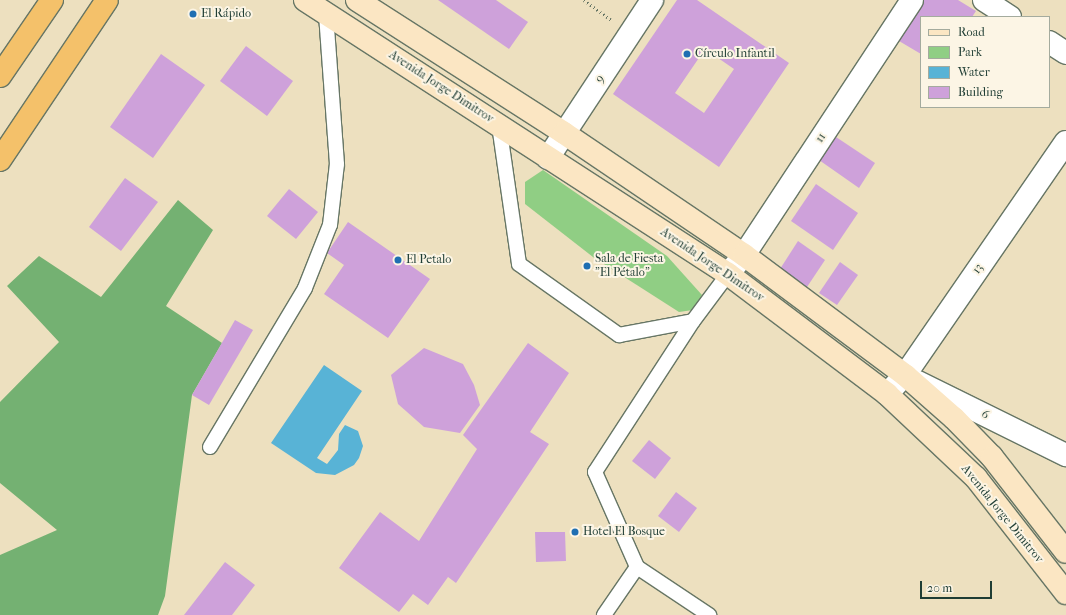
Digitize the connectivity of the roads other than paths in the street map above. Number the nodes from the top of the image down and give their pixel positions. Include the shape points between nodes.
1 (52, 0) edge
2 (107, 0) edge
3 (305, 0) edge
4 (357, 0) edge
5 (652, 0) edge
6 (912, 0) edge
7 (984, 0) edge
8 (326, 14) junction
9 (1008, 16) edge
10 (1050, 43) edge
11 (1066, 53) edge
12 (0, 76) edge
13 (499, 125) junction
14 (564, 133) junction
15 (1066, 142) edge
16 (548, 158) junction
17 (0, 160) edge
18 (744, 255) junction
19 (728, 274) junction
20 (693, 321) junction
21 (905, 376) junction
22 (887, 394) junction
23 (210, 447) dead end
24 (1066, 455) edge
25 (1066, 552) edge
26 (637, 567) junction
27 (1066, 593) edge
28 (604, 615) edge
29 (709, 615) edge

1 - 12 highway
2 - 17 highway
3 - 8 main road, Avenida Jorge Dimitrov
4 - 14 main road, Avenida Jorge Dimitrov
5 - 14 street, 9
6 - 18 street, 11
7 - 9 street
8 - 13 main road, Avenida Jorge Dimitrov
8 - 23 lane via 337,164 330,225 305,288
10 - 11 street
13 - 16 main road, Avenida Jorge Dimitrov
13 - 20 lane via 519,264 619,335
14 - 16 street, 9
14 - 18 main road, Avenida Jorge Dimitrov
15 - 21 street, 13
16 - 19 main road, Avenida Jorge Dimitrov
18 - 19 street, 11
18 - 21 main road, Avenida Jorge Dimitrov
19 - 20 lane
19 - 22 main road, Avenida Jorge Dimitrov
20 - 26 lane via 595,472
21 - 22 street, 13
21 - 24 street, 6
21 - 25 main road, Avenida Jorge Dimitrov via 954,418 992,458
22 - 27 main road, Avenida Jorge Dimitrov via 976,478
26 - 28 lane
26 - 29 lane

